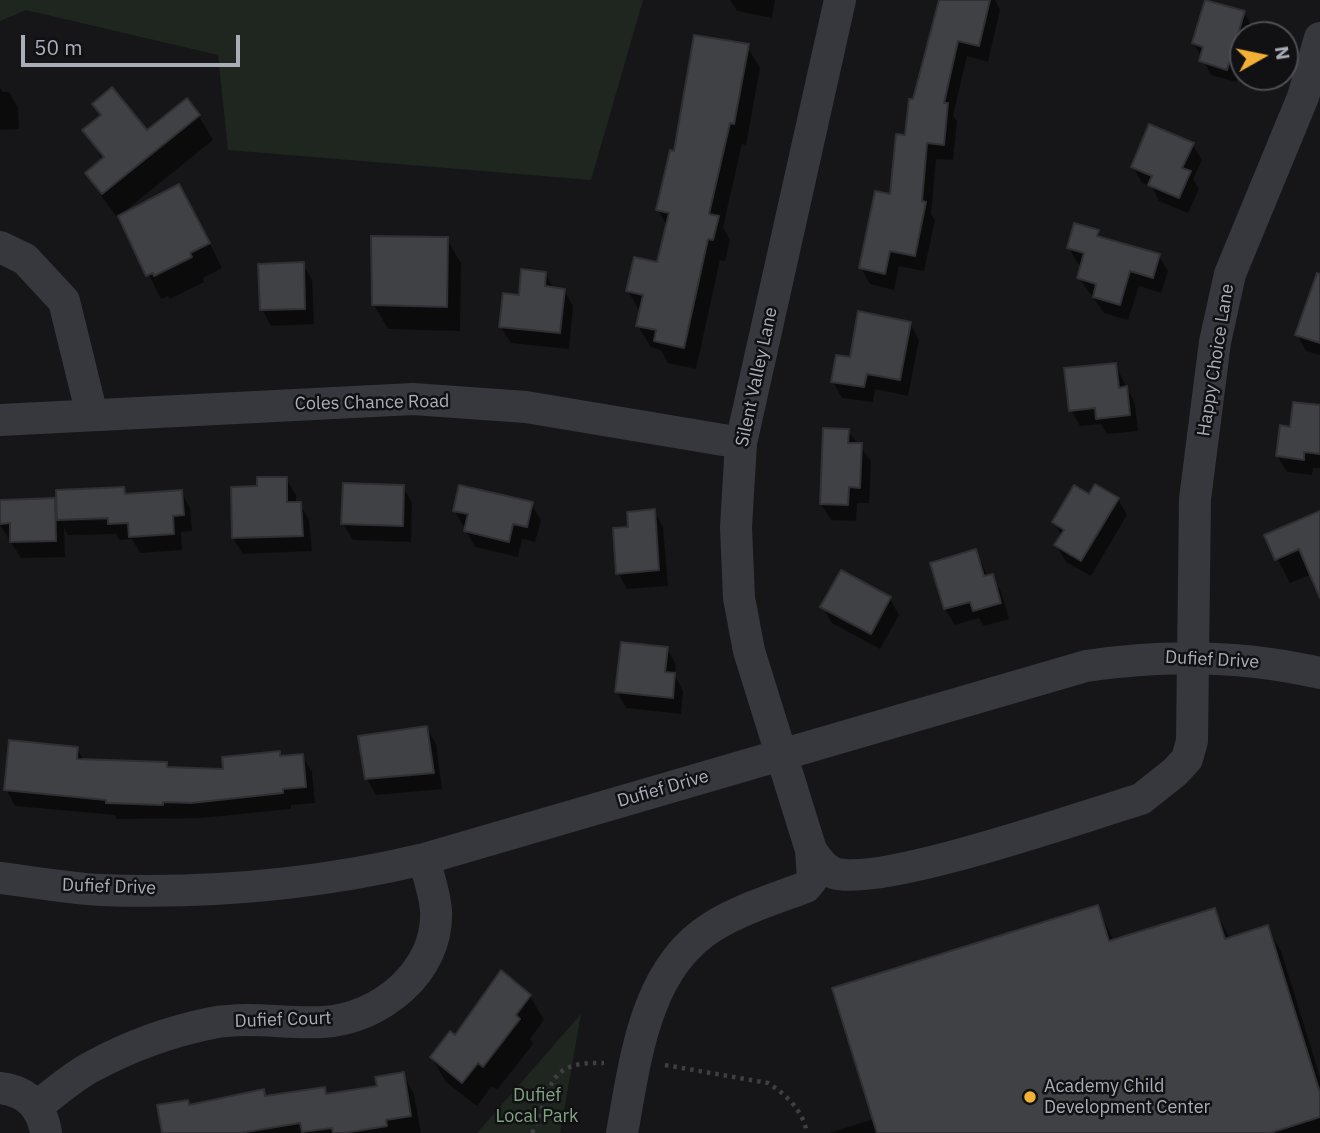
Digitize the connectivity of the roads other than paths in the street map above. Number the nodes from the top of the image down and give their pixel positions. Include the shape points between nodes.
1 (840, 0) edge
2 (1320, 38) edge
3 (0, 247) edge
4 (92, 415) junction
5 (0, 420) edge
6 (741, 443) junction
7 (1195, 656) junction
8 (1320, 673) edge
9 (779, 756) junction
10 (811, 850) junction
11 (424, 859) junction
12 (0, 878) edge
13 (0, 1088) edge
14 (42, 1120) edge
15 (622, 1133) edge

1 - 6 street, Silent Valley Lane
2 - 7 street, Happy Choice Lane via 1303,97 1230,274 1215,342 1195,499
3 - 4 street via 25,259 64,301
4 - 5 street, Coles Chance Road
4 - 6 street, Coles Chance Road via 414,399 526,407
6 - 9 street, Silent Valley Lane via 736,527 739,598
7 - 8 street, Dufief Drive
7 - 9 street, Dufief Drive via 1086,666
7 - 10 street, Happy Choice Lane via 1192,741 1187,759 1141,799 895,872 834,873
9 - 10 street, Silent Valley Lane
9 - 11 street, Dufief Drive
10 - 15 street via 813,878 806,887 740,911 709,929 668,976 650,1008
11 - 12 street, Dufief Drive via 351,876 215,889 100,890
11 - 14 street, Dufief Court via 436,911 431,948 415,977 392,997 326,1022 262,1018 168,1034 92,1066
13 - 14 street, Dufief Court via 26,1096

